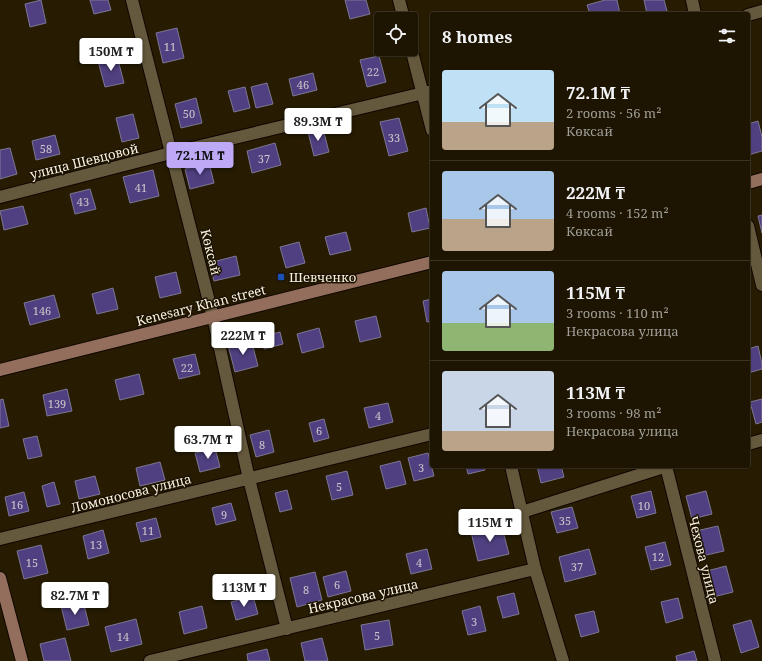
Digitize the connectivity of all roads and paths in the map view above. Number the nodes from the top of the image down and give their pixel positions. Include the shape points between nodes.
1 (132, 0) edge
2 (399, 0) edge
3 (692, 0) edge
4 (402, 12) edge
5 (695, 12) edge
6 (762, 12) edge
7 (750, 15) edge
8 (414, 56) edge
9 (427, 92) edge
10 (430, 115) edge
11 (171, 153) junction
12 (762, 180) edge
13 (750, 183) edge
14 (0, 197) edge
15 (750, 234) edge
16 (430, 263) edge
17 (762, 285) edge
18 (213, 317) junction
19 (0, 370) edge
20 (430, 434) edge
21 (762, 440) edge
22 (750, 443) edge
23 (511, 468) edge
24 (660, 468) edge
25 (667, 468) edge
26 (250, 479) junction
27 (522, 512) junction
28 (0, 539) edge
29 (535, 569) junction
30 (0, 578) edge
31 (287, 629) junction
32 (22, 661) edge
33 (150, 661) edge
34 (564, 661) edge
35 (715, 661) edge

1 - 11 street, Көксай
2 - 4 street
3 - 5 street
6 - 7 street
8 - 9 street
9 - 10 street
9 - 11 street, улица Шевцовой
11 - 14 street, улица Шевцовой
11 - 18 street, Көксай
12 - 13 main road
15 - 17 street
16 - 18 main road, Kenesary Khan street
18 - 19 main road, Kenesary Khan street
18 - 26 street, Көксай
20 - 26 street, Ломоносова улица
21 - 22 street
23 - 27 street
24 - 27 street
25 - 35 street, Чехова улица
26 - 28 street, Ломоносова улица
26 - 31 street, Көксай
27 - 29 street
29 - 31 street, Некрасова улица
29 - 34 street
30 - 32 main road
31 - 33 street, Некрасова улица

